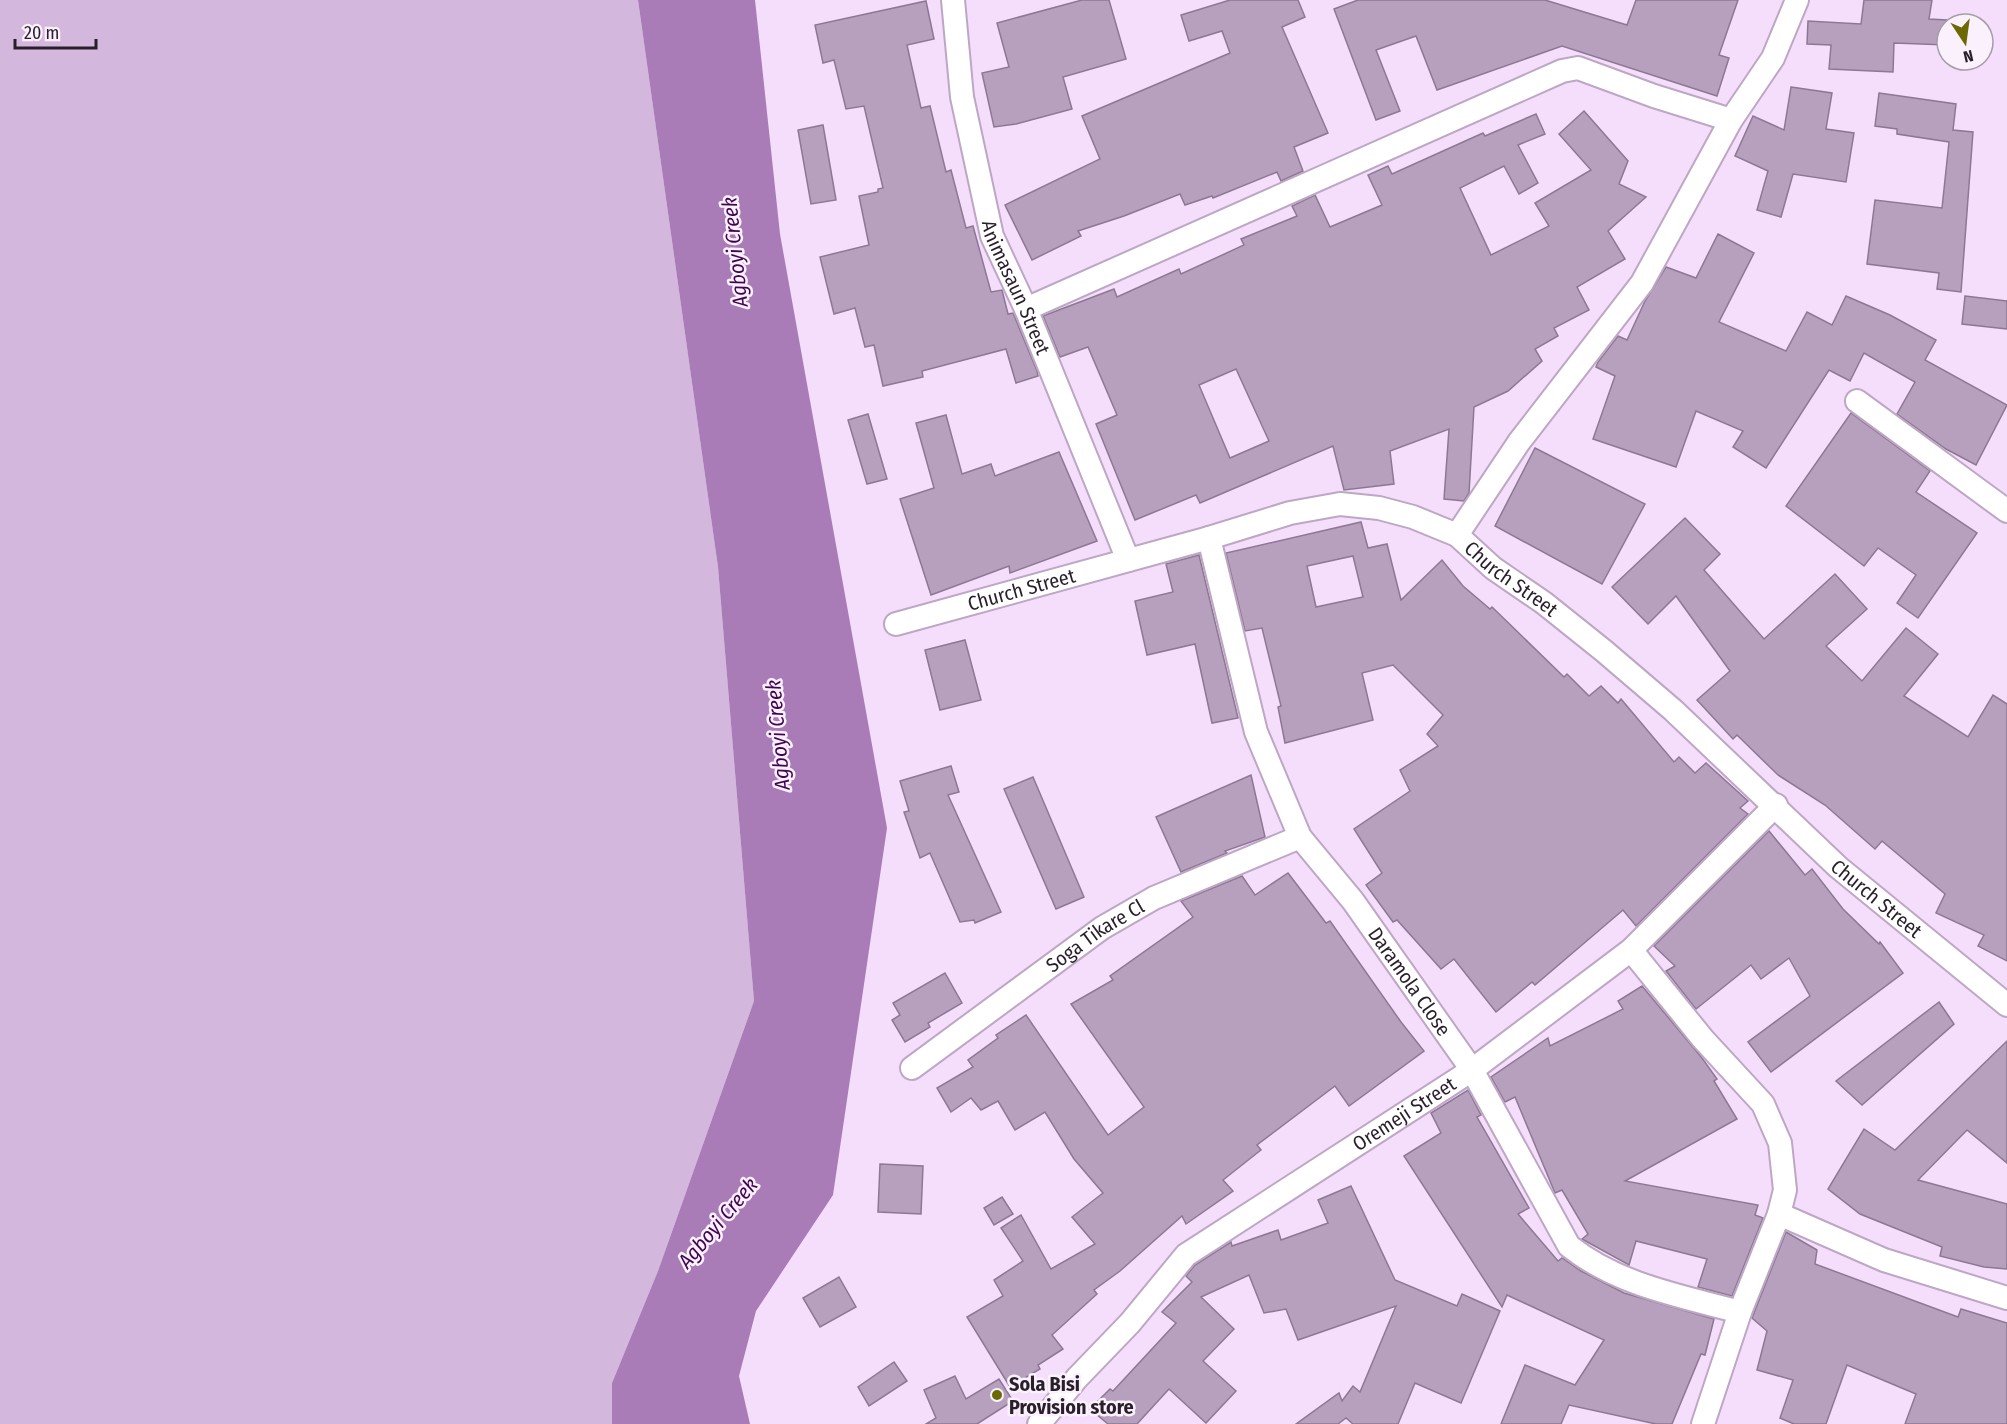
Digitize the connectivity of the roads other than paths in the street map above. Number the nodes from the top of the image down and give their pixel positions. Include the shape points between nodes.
1 (1797, 0) edge
2 (955, 1) edge
3 (1731, 120) junction
4 (1026, 309) junction
5 (1857, 401) dead end
6 (2007, 511) edge
7 (1457, 535) junction
8 (1209, 538) junction
9 (1128, 560) junction
10 (896, 624) dead end
11 (1776, 806) junction
12 (1300, 837) junction
13 (1631, 950) junction
14 (2007, 1005) edge
15 (912, 1068) dead end
16 (1472, 1070) junction
17 (1779, 1214) junction
18 (2007, 1298) edge
19 (1740, 1312) junction
20 (1039, 1424) edge
21 (1702, 1424) edge

1 - 3 street via 1773,58
2 - 4 street, Animasaun Street via 962,97 992,236
3 - 4 street via 1578,68 1562,71
3 - 7 street via 1642,283 1533,424
4 - 9 street, Animasaun Street
5 - 6 street
7 - 8 street, Church Street via 1413,517 1340,504 1290,513
7 - 11 street, Church Street via 1493,568 1604,651
8 - 9 street, Church Street
8 - 12 street, Daramola Close via 1256,732
9 - 10 street, Church Street
11 - 13 street, Oremeji Street
11 - 14 street, Church Street via 1839,867
12 - 15 street, Soga Tikare Cl via 1154,898 1102,928
12 - 16 street, Daramola Close via 1353,901
13 - 16 street, Oremeji Street
13 - 17 street via 1703,1039 1763,1104 1780,1143 1785,1190
16 - 19 street, Daramola Close via 1569,1246 1590,1262 1623,1278
16 - 20 street, Oremeji Street via 1186,1255
17 - 18 street via 1884,1260
17 - 19 street
19 - 21 street

